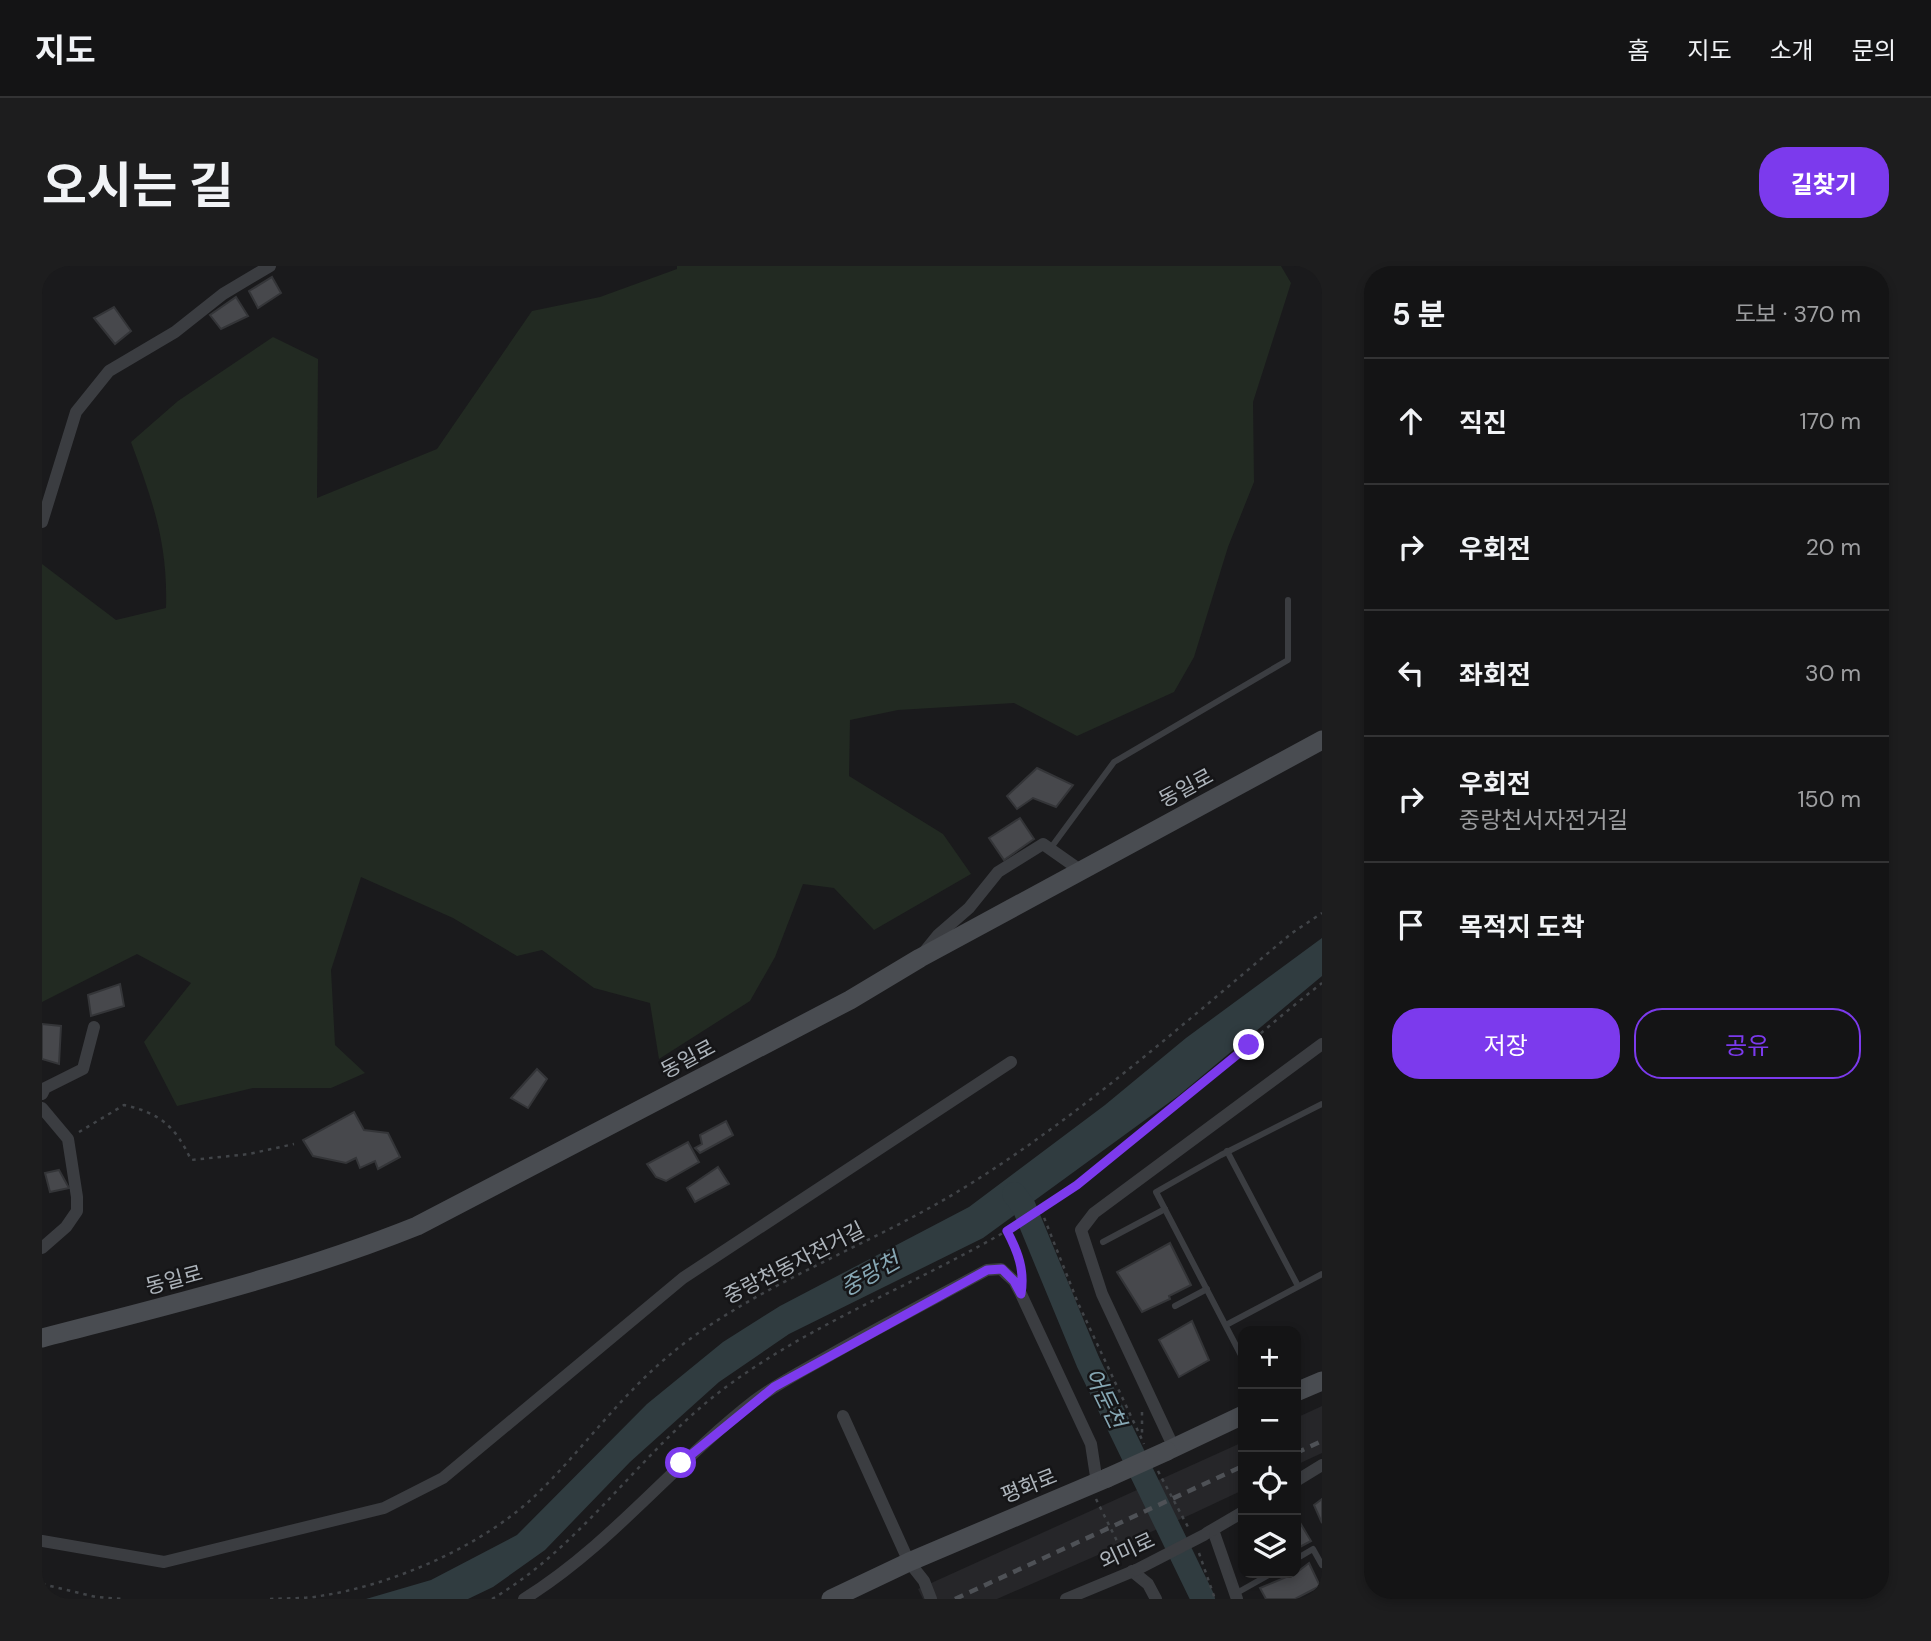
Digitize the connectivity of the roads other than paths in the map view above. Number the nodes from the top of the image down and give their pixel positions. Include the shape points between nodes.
1 (270, 266) edge
2 (42, 522) edge
3 (1288, 600) dead end
4 (1322, 740) edge
5 (1050, 849) junction
6 (1080, 870) junction
7 (920, 958) junction
8 (94, 1027) dead end
9 (1322, 1044) edge
10 (1011, 1062) dead end
11 (42, 1094) edge
12 (1322, 1104) edge
13 (42, 1108) edge
14 (1227, 1151) junction
15 (1165, 1209) junction
16 (1103, 1242) dead end
17 (42, 1248) edge
18 (1322, 1275) edge
19 (1298, 1286) junction
20 (1207, 1289) junction
21 (1175, 1306) dead end
22 (1226, 1325) junction
23 (42, 1338) edge
24 (1238, 1349) edge
25 (1322, 1381) edge
26 (1301, 1390) edge
27 (843, 1416) dead end
28 (1238, 1417) edge
29 (1160, 1453) junction
30 (1322, 1465) edge
31 (1301, 1478) edge
32 (1100, 1487) junction
33 (1238, 1515) edge
34 (1203, 1534) junction
35 (42, 1541) edge
36 (1301, 1556) edge
37 (909, 1562) junction
38 (1322, 1565) edge
39 (1134, 1571) junction
40 (1264, 1578) edge
41 (1236, 1597) edge
42 (524, 1599) edge
43 (831, 1599) edge
44 (931, 1599) edge
45 (1066, 1599) edge
46 (1156, 1599) edge

1 - 2 street via 109,371 76,412
3 - 5 lane via 1288,660 1114,762
4 - 6 street, 동일로
5 - 6 street
5 - 7 street via 1043,844 998,872
6 - 7 street, 동일로
7 - 23 street, 동일로 via 850,1000 417,1226 259,1281
8 - 11 street via 83,1069 45,1088
9 - 29 street via 1094,1213 1081,1230
10 - 35 street via 683,1278 443,1478 384,1508 164,1562
12 - 14 lane
13 - 17 street via 68,1139 77,1211
14 - 15 lane via 1156,1192
14 - 19 lane
15 - 16 lane
15 - 20 lane
18 - 19 lane
19 - 22 lane
20 - 21 lane
20 - 22 lane
22 - 24 lane
25 - 26 street
27 - 37 street
28 - 29 street, 평화로
29 - 32 street, 평화로, bridge
30 - 31 street
32 - 37 street, 평화로
32 - 42 street via 1091,1444 1021,1294 1002,1269 987,1270 774,1387 681,1463 631,1515
33 - 34 street, 외미로
34 - 39 street, 외미로, bridge
34 - 41 street
36 - 38 lane via 1312,1549
37 - 43 street, 평화로
37 - 44 street
39 - 45 street, 외미로
39 - 46 street
40 - 41 lane

